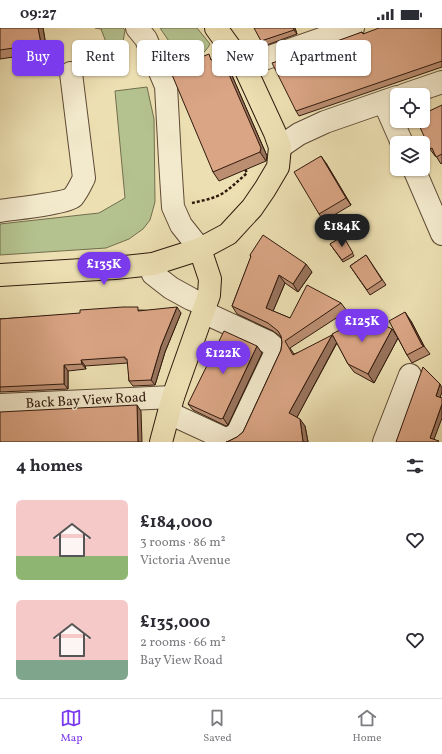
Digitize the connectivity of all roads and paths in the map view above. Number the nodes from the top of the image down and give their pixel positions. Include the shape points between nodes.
1 (136, 28) edge
2 (216, 28) edge
3 (353, 28) edge
4 (268, 57) edge
5 (71, 73) dead end
6 (442, 82) edge
7 (424, 88) edge
8 (390, 100) edge
9 (280, 147) junction
10 (245, 169) edge
11 (417, 176) edge
12 (174, 207) junction
13 (0, 211) edge
14 (442, 234) edge
15 (200, 249) junction
16 (153, 264) junction
17 (0, 275) edge
18 (204, 309) junction
19 (410, 376) dead end
20 (0, 405) edge
21 (171, 405) junction
22 (161, 442) edge
23 (384, 442) edge

1 - 12 street via 146,39 166,86
2 - 9 main road via 245,68
3 - 4 street
5 - 13 street via 84,178 80,188 72,198
6 - 7 street
8 - 9 street via 325,122 299,134
9 - 15 main road via 278,167 252,208 228,234
10 - 12 path via 247,173 219,195
11 - 14 street
12 - 15 street via 181,225
15 - 16 main road
15 - 18 main road via 210,279
16 - 17 main road
16 - 18 street via 153,274
18 - 21 main road
18 - 21 street via 268,342 275,348 274,356 237,434 229,438 223,438
19 - 23 street
20 - 21 street, Back Bay View Road
21 - 22 main road

